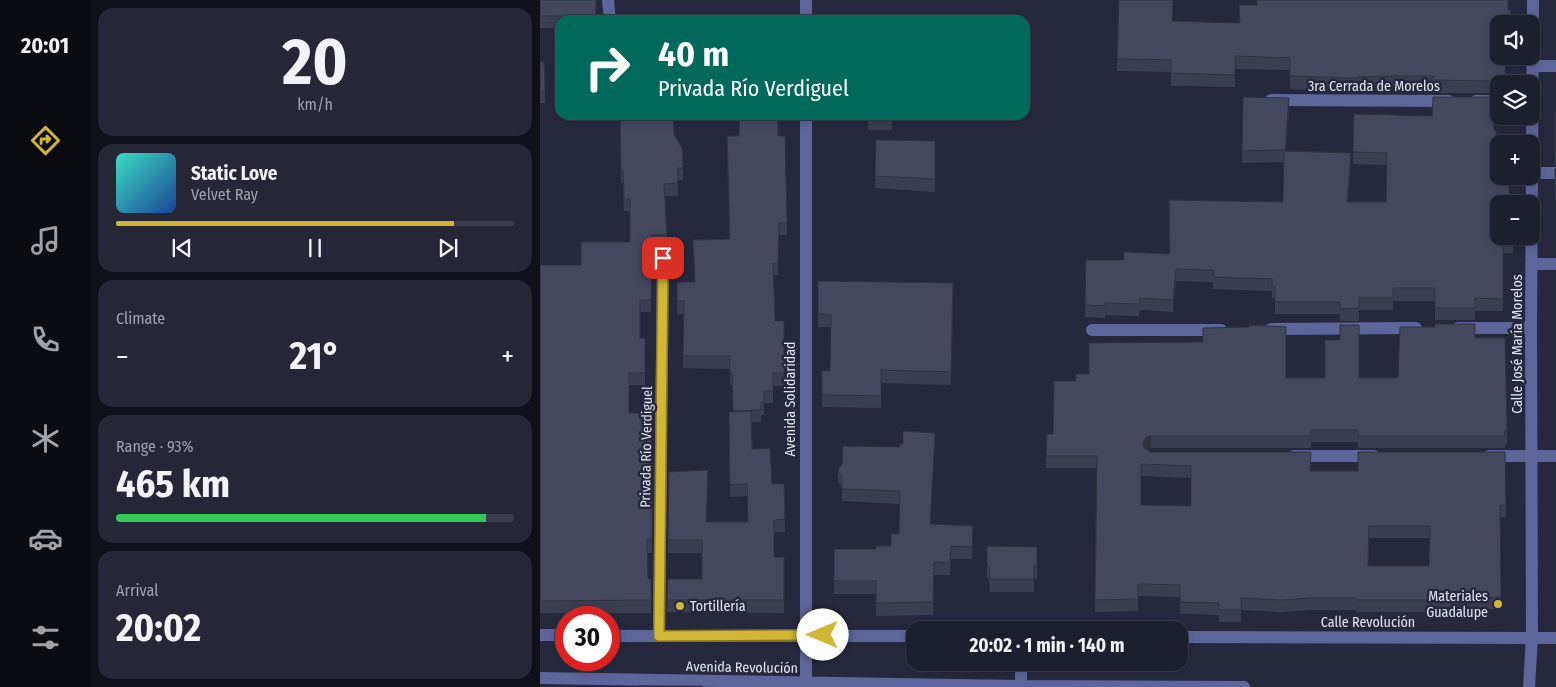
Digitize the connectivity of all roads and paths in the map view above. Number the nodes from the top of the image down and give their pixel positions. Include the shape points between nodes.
1 (608, 0) edge
2 (806, 0) edge
3 (1533, 0) edge
4 (610, 15) edge
5 (806, 15) edge
6 (1532, 66) junction
7 (1556, 66) edge
8 (1532, 75) edge
9 (1260, 100) edge
10 (1490, 101) edge
11 (806, 120) edge
12 (1540, 173) edge
13 (1556, 173) edge
14 (1532, 185) edge
15 (663, 258) dead end
16 (1531, 264) junction
17 (1556, 264) edge
18 (1531, 328) junction
19 (1232, 329) edge
20 (1262, 329) edge
21 (1092, 330) dead end
22 (1278, 456) edge
23 (1386, 456) edge
24 (1474, 456) edge
25 (1532, 456) junction
26 (1556, 456) edge
27 (540, 635) edge
28 (555, 635) edge
29 (805, 635) junction
30 (620, 636) edge
31 (659, 636) junction
32 (906, 636) edge
33 (1188, 637) edge
34 (1532, 637) junction
35 (1556, 638) edge
36 (1021, 671) edge
37 (540, 678) edge
38 (806, 683) junction
39 (1021, 687) edge
40 (1244, 687) edge
41 (1529, 687) edge

1 - 4 street
2 - 5 street
3 - 6 street, Calle José María Morelos
6 - 7 street
6 - 8 street, Calle José María Morelos
9 - 10 street, 3ra Cerrada de Morelos
11 - 29 street, Avenida Solidaridad
12 - 13 street
14 - 16 street, Calle José María Morelos
15 - 31 street, Privada Río Verdiguel
16 - 17 street
16 - 18 street, Calle José María Morelos
18 - 20 street
18 - 25 street, Calle José María Morelos
19 - 21 street
22 - 23 street
24 - 25 street
25 - 26 street
25 - 34 street, Calle José María Morelos
27 - 28 street
29 - 31 street
29 - 32 street
29 - 38 street, Avenida Solidaridad
30 - 31 street
33 - 34 street, Calle Revolución
34 - 35 street, Calle Revolución
34 - 41 street, Calle José María Morelos
36 - 39 street
37 - 38 street, Avenida Revolución
38 - 39 street, Avenida Revolución
39 - 40 street, Avenida Revolución

